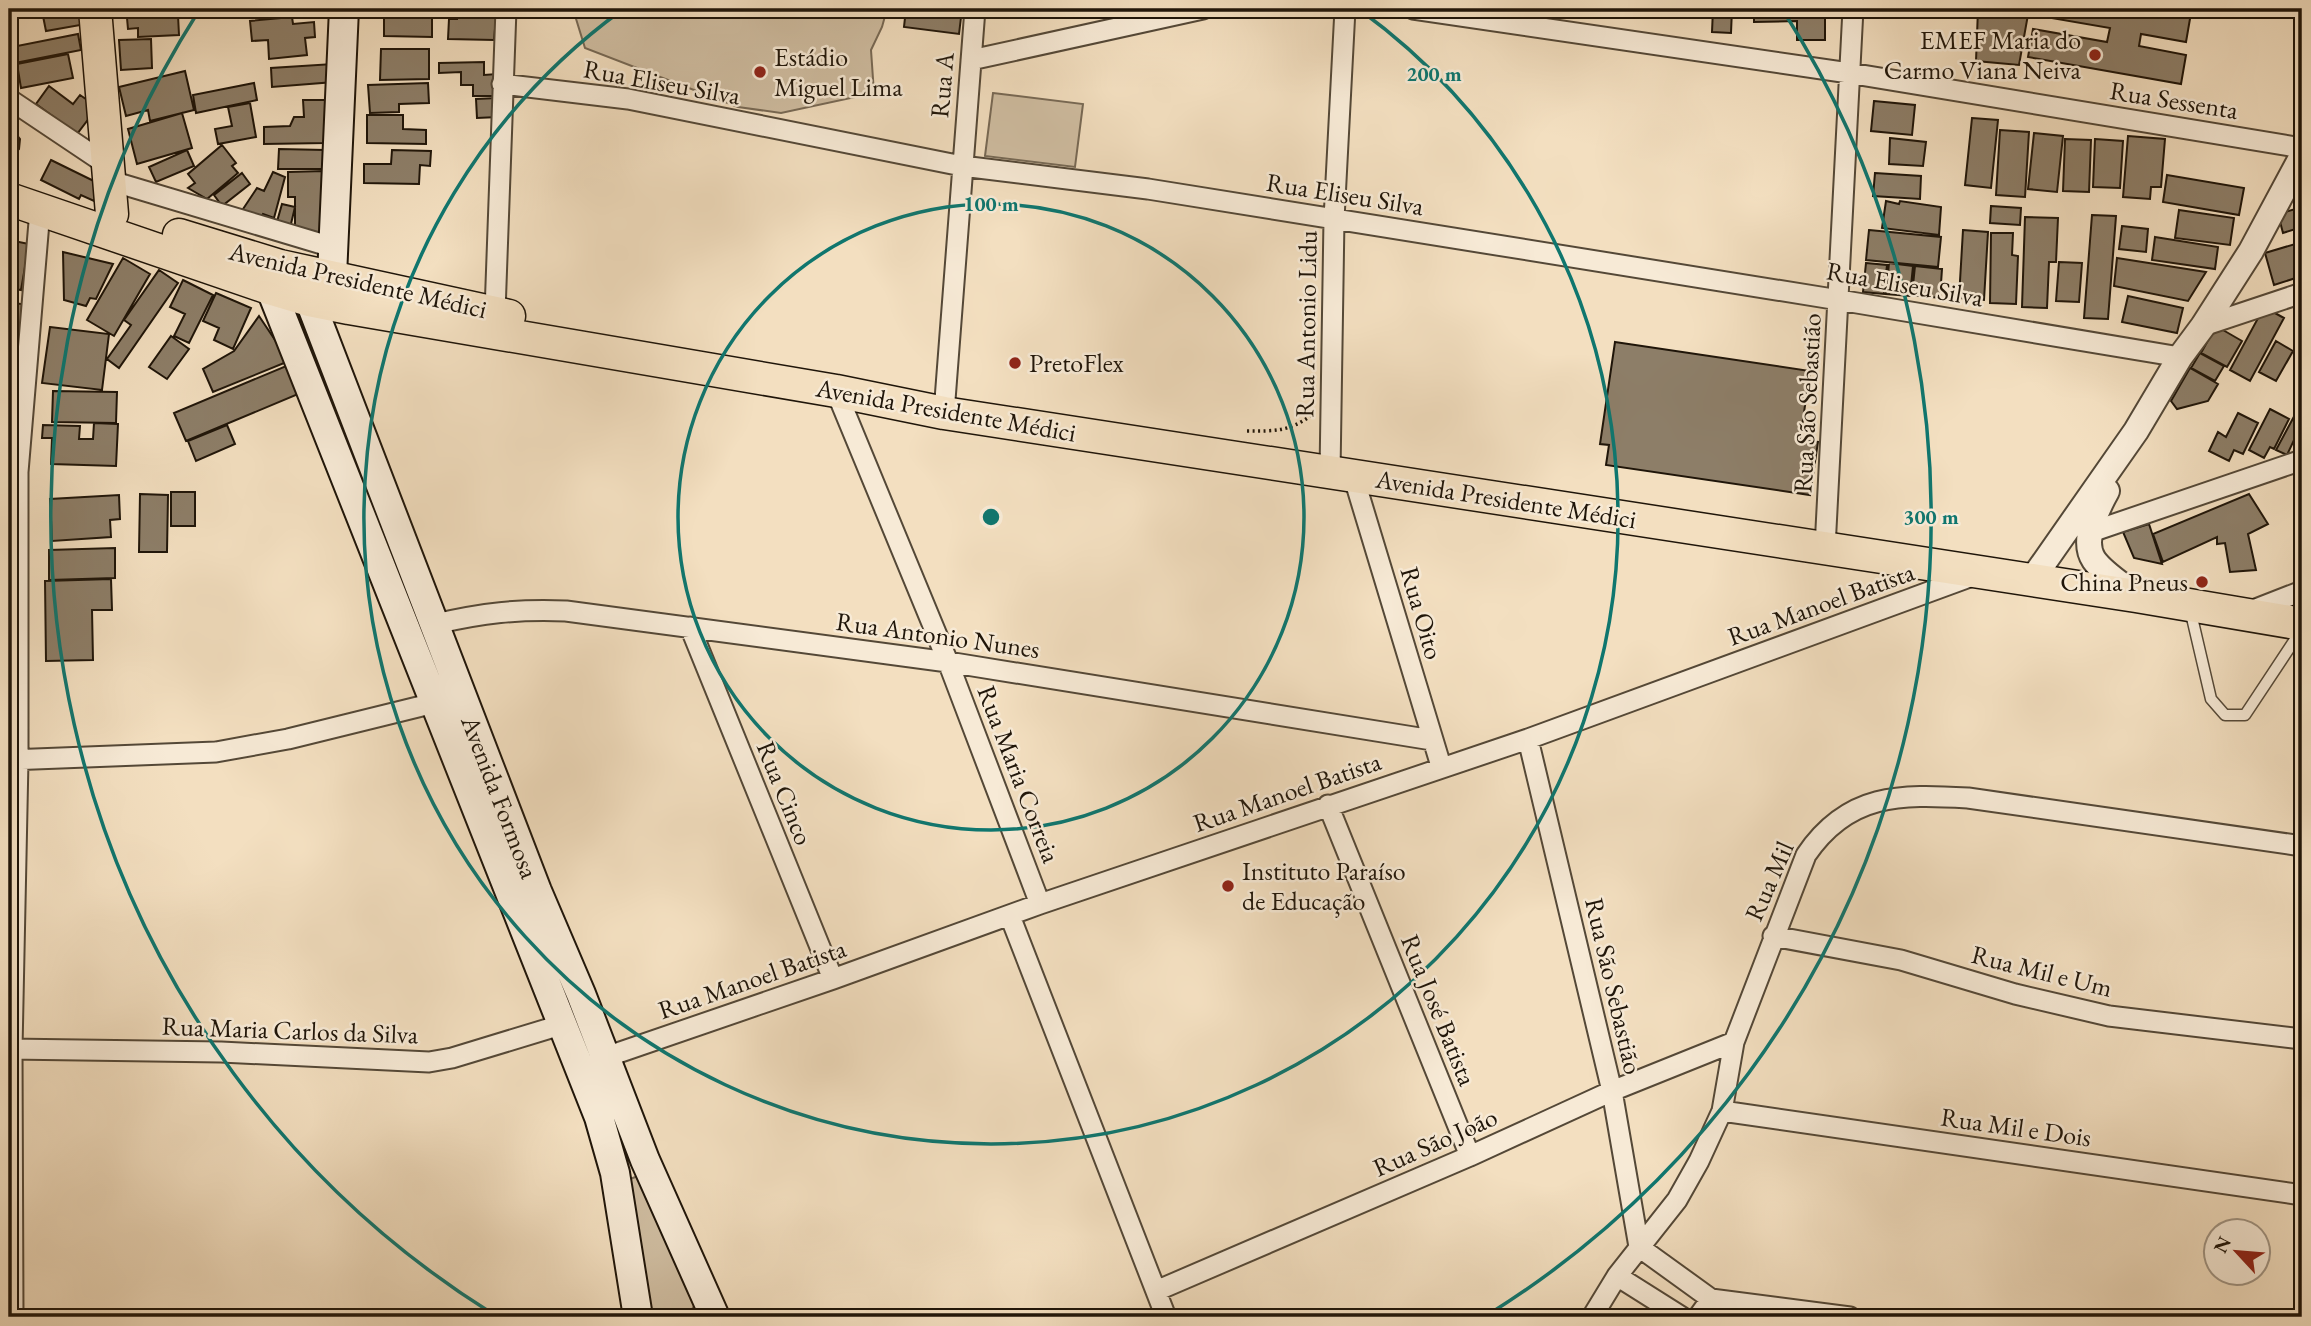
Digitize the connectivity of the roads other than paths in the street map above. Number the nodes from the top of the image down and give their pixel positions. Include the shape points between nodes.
1 (95, 9) edge
2 (344, 9) edge
3 (506, 9) edge
4 (975, 9) edge
5 (1203, 9) edge
6 (1345, 9) edge
7 (1413, 9) edge
8 (1853, 9) edge
9 (971, 61) junction
10 (1849, 73) junction
11 (502, 84) junction
12 (9, 99) edge
13 (2302, 148) edge
14 (2302, 156) edge
15 (962, 166) junction
16 (107, 172) junction
17 (9, 177) edge
18 (9, 200) edge
19 (40, 209) junction
20 (112, 214) junction
21 (1334, 219) junction
22 (259, 260) junction
23 (332, 261) junction
24 (299, 271) junction
25 (272, 289) junction
26 (2302, 293) edge
27 (309, 300) junction
28 (1839, 300) junction
29 (495, 312) junction
30 (2203, 326) junction
31 (2180, 357) junction
32 (711, 369) junction
33 (836, 391) junction
34 (944, 412) junction
35 (2136, 431) junction
36 (2302, 460) edge
37 (13, 472) edge
38 (1342, 473) junction
39 (2091, 532) junction
40 (1825, 548) junction
41 (1983, 572) junction
42 (2031, 581) junction
43 (2302, 591) edge
44 (2136, 596) junction
45 (2189, 605) junction
46 (2243, 615) junction
47 (436, 624) junction
48 (690, 626) junction
49 (2302, 626) edge
50 (948, 662) junction
51 (433, 703) junction
52 (1528, 738) junction
53 (1432, 740) junction
54 (471, 758) junction
55 (13, 760) edge
56 (1441, 766) junction
57 (1328, 806) junction
58 (2302, 846) edge
59 (526, 896) junction
60 (1040, 904) junction
61 (1010, 916) junction
62 (1773, 936) junction
63 (833, 979) junction
64 (564, 1024) junction
65 (2302, 1039) edge
66 (1734, 1042) junction
67 (10, 1049) edge
68 (606, 1057) junction
69 (1612, 1091) junction
70 (1722, 1111) junction
71 (1470, 1156) junction
72 (645, 1160) junction
73 (615, 1173) junction
74 (2302, 1195) edge
75 (1639, 1247) junction
76 (1618, 1276) junction
77 (1156, 1291) junction
78 (1711, 1299) junction
79 (13, 1317) edge
80 (638, 1317) edge
81 (715, 1317) edge
82 (1166, 1317) edge
83 (1592, 1317) edge
84 (1682, 1317) edge
85 (1698, 1317) edge
86 (1850, 1317) edge

1 - 16 main road
2 - 23 main road
3 - 11 street
4 - 9 street, Rua A
5 - 9 street
6 - 21 street, Rua Antonio Lidu
7 - 10 street, Rua Sessenta
8 - 10 street, Rua São Sebastião
9 - 15 street, Rua A
10 - 13 street, Rua Sessenta
10 - 28 street, Rua São Sebastião
11 - 15 street, Rua Eliseu Silva via 628,99
11 - 29 street
12 - 16 street
14 - 30 street
15 - 21 street, Rua Eliseu Silva
15 - 34 street
16 - 20 main road
16 - 23 street
17 - 20 main road, Avenida Presidente Médici
18 - 19 main road, Avenida Presidente Médici
19 - 25 main road, Avenida Presidente Médici
19 - 37 street
20 - 22 main road, Avenida Presidente Médici
21 - 28 street, Rua Eliseu Silva
21 - 38 street, Rua Antonio Lidu via 1332,397
22 - 24 main road, Avenida Presidente Médici
22 - 25 main road, Avenida Formosa
23 - 24 main road, Avenida Presidente Médici
23 - 29 main road, Avenida Presidente Médici
24 - 27 main road, Avenida Formosa
25 - 27 main road, Avenida Presidente Médici
25 - 51 main road, Avenida Formosa
26 - 30 street
27 - 32 main road, Avenida Presidente Médici
27 - 47 main road, Avenida Formosa
28 - 31 street, Rua Eliseu Silva
28 - 40 street, Rua São Sebastião
29 - 32 main road, Avenida Presidente Médici
30 - 31 street
31 - 35 street
32 - 33 main road, Avenida Presidente Médici
33 - 34 main road, Avenida Presidente Médici
33 - 50 street, Rua Maria Correia
34 - 38 main road, Avenida Presidente Médici
35 - 39 street
35 - 42 street
36 - 39 street
37 - 55 street
38 - 40 main road, Avenida Presidente Médici
38 - 53 street, Rua Oito
39 - 44 street via 2092,558
40 - 41 main road, Avenida Presidente Médici
41 - 42 main road, Avenida Presidente Médici
41 - 52 street, Rua Manoel Batista
42 - 44 main road, Avenida Presidente Médici
43 - 46 street
44 - 45 main road, Avenida Presidente Médici
45 - 46 main road, Avenida Presidente Médici
45 - 49 lane via 2211,699 2225,715 2245,715
46 - 49 main road, Avenida Presidente Médici
47 - 48 street, Rua Antonio Nunes via 524,609
47 - 54 main road, Avenida Formosa
48 - 50 street, Rua Antonio Nunes
48 - 63 street, Rua Cinco
50 - 53 street, Rua Antonio Nunes
50 - 60 street, Rua Maria Correia
51 - 54 main road, Avenida Formosa
51 - 55 street via 216,752
52 - 56 street, Rua Manoel Batista
52 - 69 street, Rua São Sebastião
53 - 56 street, Rua Oito
54 - 59 main road, Avenida Formosa
55 - 67 street
56 - 57 street, Rua Manoel Batista
57 - 60 street, Rua Manoel Batista
57 - 71 street, Rua José Batista
58 - 62 street, Rua Mil via 1968,798 1929,796 1869,803 1841,816 1819,835 1806,855
59 - 64 main road, Avenida Formosa
59 - 68 main road, Avenida Formosa
60 - 61 street, Rua Manoel Batista
61 - 63 street, Rua Manoel Batista
61 - 77 street
62 - 65 street, Rua Mil e Um via 1901,960 2109,1016
62 - 66 street, Rua Mil
63 - 68 street, Rua Manoel Batista
64 - 67 street, Rua Maria Carlos da Silva via 429,1062 221,1052
64 - 73 main road, Avenida Formosa
66 - 69 street, Rua São João
66 - 70 street, Rua Mil
67 - 79 street
68 - 72 main road, Avenida Formosa
69 - 71 street, Rua São João
69 - 75 street, Rua São Sebastião
70 - 74 street, Rua Mil e Dois
70 - 75 street, Rua Mil via 1677,1200
71 - 77 street, Rua São João
72 - 73 main road
72 - 81 main road, Avenida Formosa
73 - 80 main road, Avenida Formosa
75 - 76 street, Rua Mil
75 - 78 street
76 - 83 street, Rua Mil
76 - 84 street
77 - 82 street
78 - 85 street
78 - 86 street

